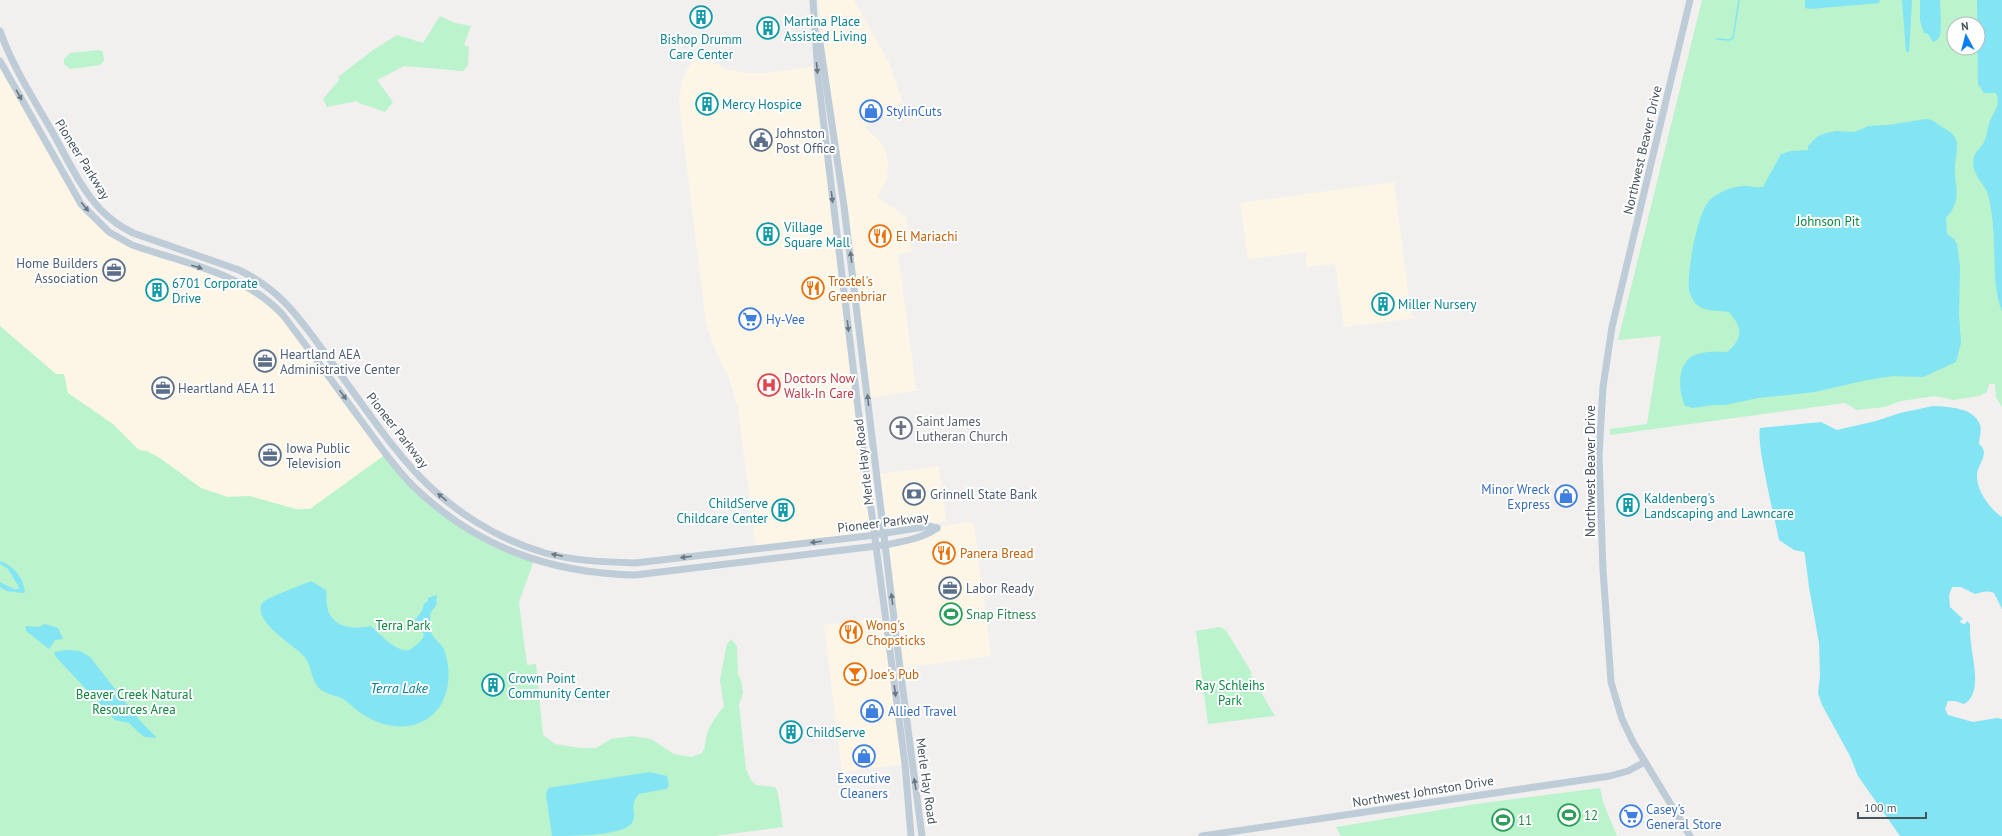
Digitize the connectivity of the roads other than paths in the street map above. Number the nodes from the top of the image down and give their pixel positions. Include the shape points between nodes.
1 (813, 0) edge
2 (1690, 0) edge
3 (814, 15) junction
4 (0, 32) edge
5 (0, 61) edge
6 (884, 534) junction
7 (874, 535) junction
8 (885, 545) junction
9 (875, 546) junction
10 (1645, 762) junction
11 (911, 836) edge
12 (922, 836) edge
13 (1202, 836) edge
14 (1690, 836) edge

1 - 3 street, Merle Hay Road
2 - 10 street, Northwest Beaver Drive via 1612,327 1600,419 1603,570 1609,668 1622,719
6 -> 3 street, Merle Hay Road via 845,208 823,57
3 -> 7 street, Merle Hay Road via 819,84
7 -> 4 street, Pioneer Parkway via 627,563 604,562 545,552 490,530 454,506 420,477 395,448 283,299 246,273 133,233 122,228 101,210 84,187 60,145 12,60
5 -> 9 street, Pioneer Parkway via 76,196 101,226 132,245 230,278 264,297 282,315 397,469 436,506 486,540 514,553 543,562 606,574 636,575
6 - 7 street, Pioneer Parkway
6 - 8 street, Merle Hay Road
6 - 8 street, Pioneer Parkway via 930,526 937,528 928,535 914,540
7 - 9 street, Merle Hay Road
8 - 9 street, Pioneer Parkway
12 -> 8 street, Merle Hay Road
9 -> 11 street, Merle Hay Road via 905,764
10 - 13 street, Northwest Johnston Drive via 1628,771 1610,776
10 - 14 street, Northwest Beaver Drive

